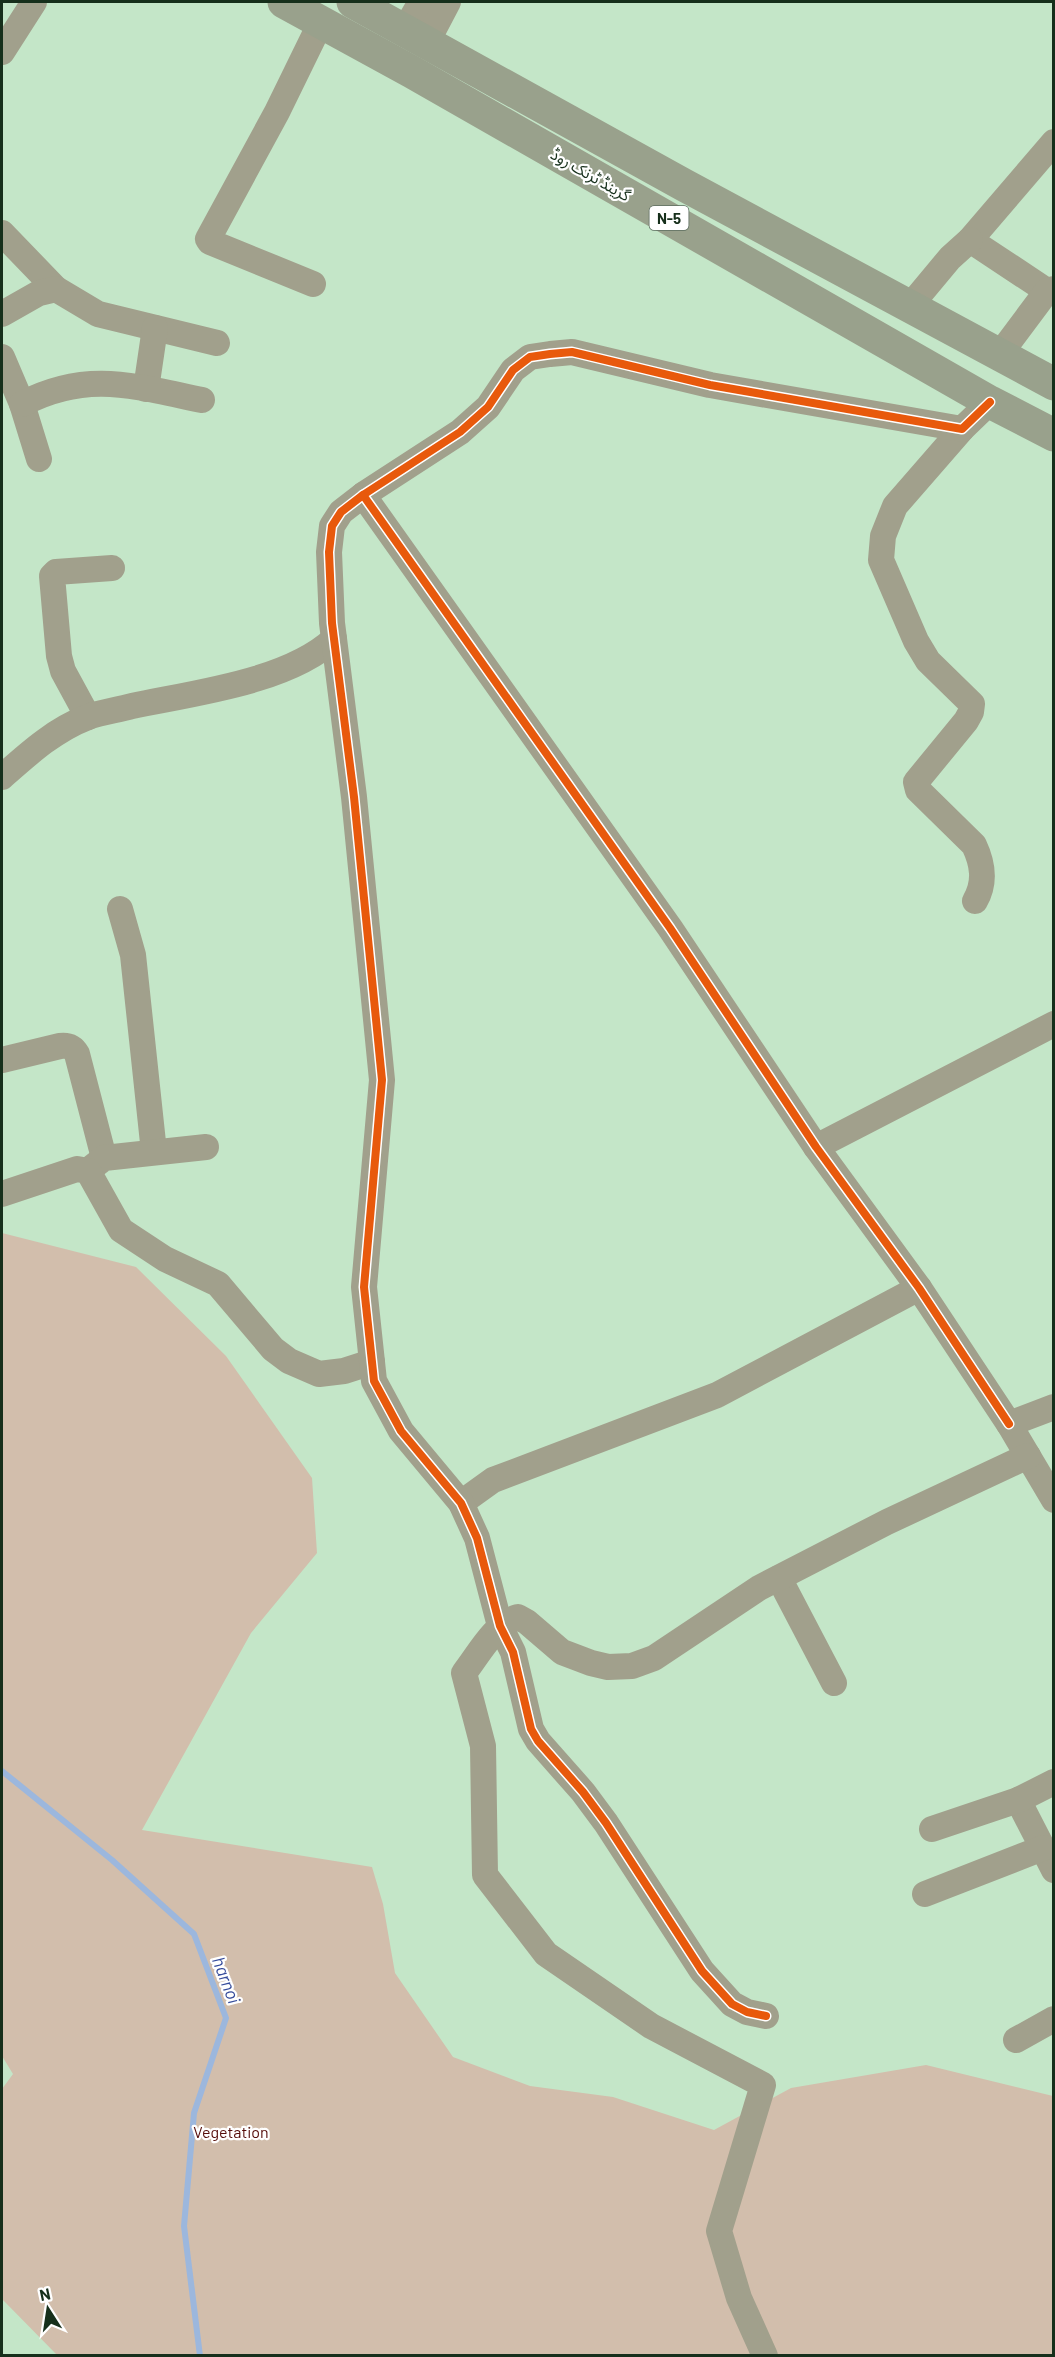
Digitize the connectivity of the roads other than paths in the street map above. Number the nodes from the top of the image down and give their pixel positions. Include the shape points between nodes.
1 (34, 2) edge
2 (284, 2) edge
3 (353, 2) edge
4 (421, 2) edge
5 (448, 2) edge
6 (321, 22) junction
7 (416, 36) junction
8 (2, 52) edge
9 (412, 72) junction
10 (1053, 142) edge
11 (2, 233) edge
12 (970, 240) junction
13 (313, 284) dead end
14 (56, 289) junction
15 (1050, 290) edge
16 (910, 306) junction
17 (2, 314) edge
18 (155, 328) junction
19 (217, 343) dead end
20 (1000, 354) junction
21 (2, 357) edge
22 (1053, 384) edge
23 (146, 389) junction
24 (202, 400) dead end
25 (990, 402) junction
26 (22, 404) junction
27 (962, 429) junction
28 (1053, 435) edge
29 (39, 459) dead end
30 (363, 495) junction
31 (112, 568) dead end
32 (334, 639) junction
33 (88, 717) junction
34 (2, 777) edge
35 (975, 901) dead end
36 (120, 909) dead end
37 (1053, 1024) edge
38 (2, 1060) edge
39 (816, 1146) junction
40 (206, 1147) dead end
41 (154, 1152) junction
42 (96, 1164) junction
43 (2, 1194) edge
44 (919, 1288) junction
45 (372, 1362) junction
46 (1053, 1407) edge
47 (1009, 1424) junction
48 (1028, 1456) junction
49 (1053, 1500) edge
50 (461, 1503) junction
51 (779, 1578) junction
52 (500, 1626) junction
53 (834, 1683) dead end
54 (1053, 1782) edge
55 (1018, 1800) junction
56 (932, 1829) dead end
57 (1048, 1859) edge
58 (925, 1894) dead end
59 (766, 2016) dead end
60 (1053, 2019) edge
61 (1016, 2040) dead end
62 (765, 2355) edge

1 - 8 street
2 - 6 highway, گرینڈ ٹرنک روڈ / N-5
3 - 7 highway, N-5
4 - 7 street
5 - 7 street
6 - 9 highway, گرینڈ ٹرنک روڈ / N-5
6 - 13 street via 208,239
7 - 9 highway
7 - 16 highway, N-5
9 - 25 highway, گرینڈ ٹرنک روڈ / N-5
10 - 12 street
11 - 14 street
12 - 15 street
12 - 16 street
14 - 17 street via 39,293
14 - 18 street via 98,314
15 - 20 street
16 - 20 highway, N-5
18 - 19 street
18 - 23 street
20 - 22 highway, N-5
21 - 26 street
23 - 24 street
23 - 26 street via 81,384 44,392
25 - 27 street
25 - 28 highway, گرینڈ ٹرنک روڈ / N-5
26 - 29 street
27 - 30 street via 710,385 572,352 550,354 530,357 513,370 488,407 460,432
27 - 35 street via 895,506 883,536 881,560 928,661 972,704 966,721 916,782 918,790 974,845 979,855 983,881
30 - 32 street via 341,512 332,526 329,552
30 - 39 street via 670,928
31 - 33 street via 56,572 52,576 59,656
32 - 33 street via 309,658 257,678
32 - 45 street via 382,1080 364,1287
33 - 34 street via 37,746
36 - 41 street via 133,955
37 - 39 street
38 - 42 street via 60,1046 74,1048
39 - 44 street
40 - 41 street
41 - 42 street
42 - 43 street
42 - 45 street via 122,1230 165,1259 218,1284 273,1349 289,1361 319,1374
44 - 47 street
44 - 50 street via 717,1395 493,1480
45 - 50 street via 374,1381 401,1431
46 - 47 street
47 - 48 street
48 - 49 street
48 - 51 street
50 - 52 street via 477,1538
51 - 52 street via 654,1658 632,1666 608,1667 562,1652 518,1617
51 - 53 street
52 - 59 street via 513,1652 531,1729 538,1741 606,1823 702,1971 732,2004
52 - 62 street via 464,1673 483,1746 485,1875 546,1954 651,2026 763,2085 719,2231 739,2298
54 - 55 street
55 - 56 street
55 - 57 street
57 - 58 street
60 - 61 street

